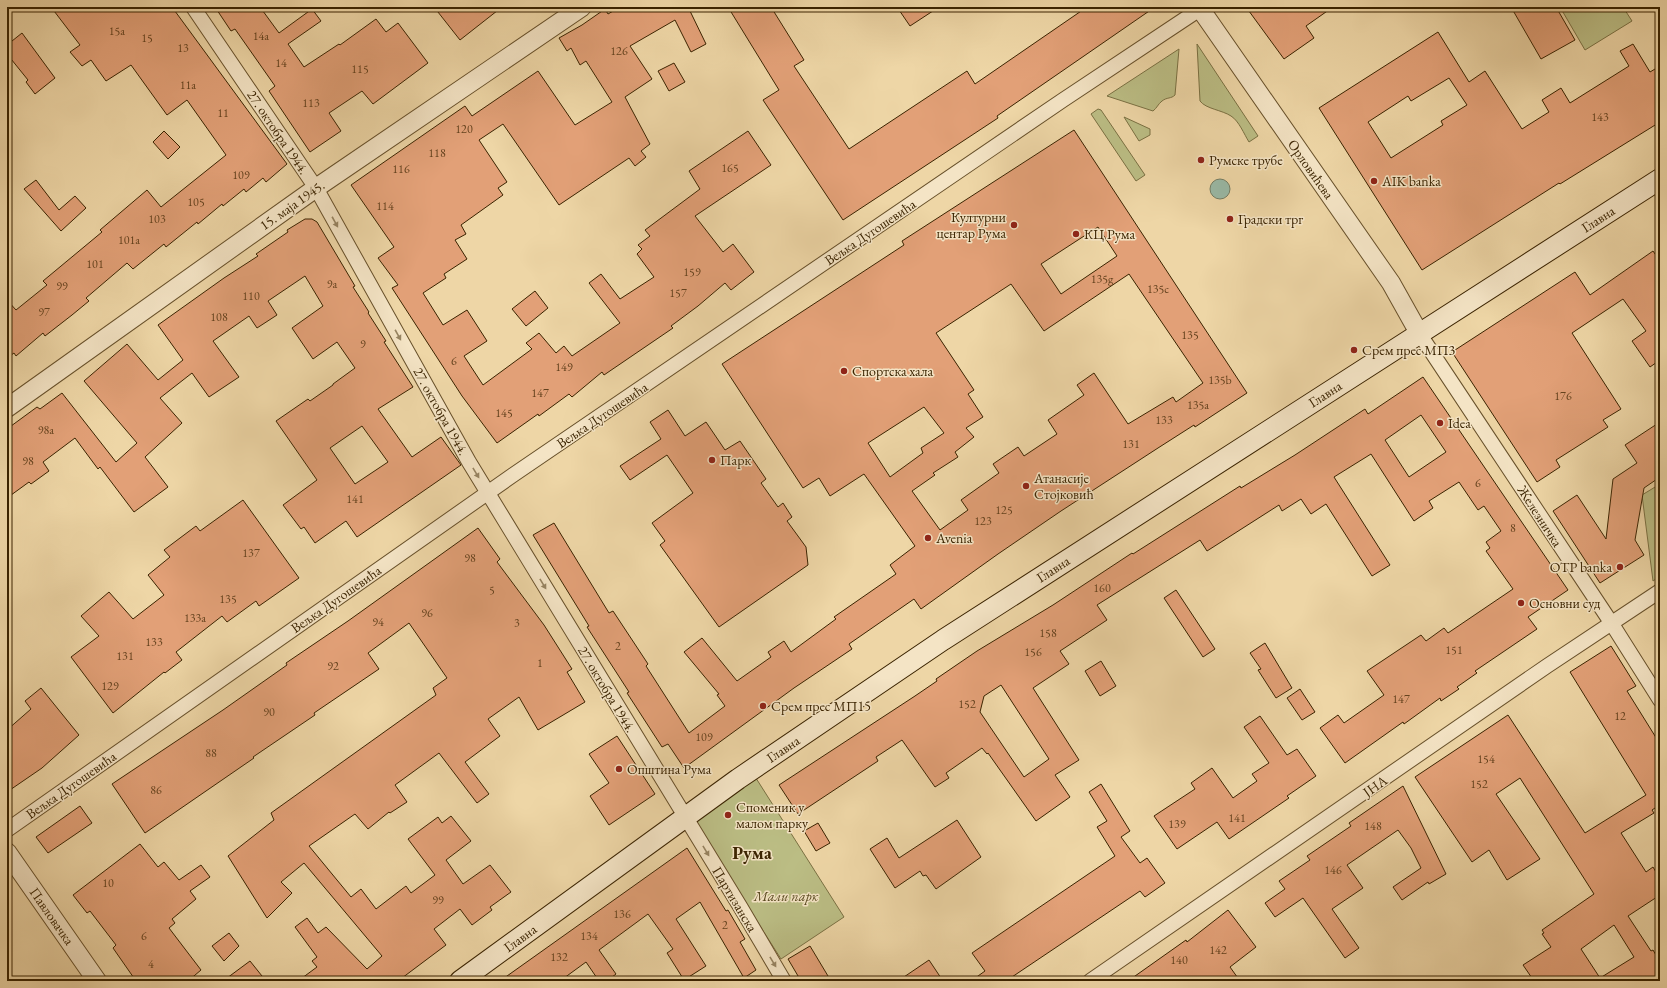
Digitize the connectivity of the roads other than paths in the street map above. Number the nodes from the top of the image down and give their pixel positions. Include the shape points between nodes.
1 (193, 7) edge
2 (582, 7) edge
3 (1200, 8) edge
4 (1660, 179) edge
5 (316, 188) junction
6 (1420, 333) junction
7 (7, 408) edge
8 (488, 493) junction
9 (1660, 591) edge
10 (1612, 624) junction
11 (1660, 700) edge
12 (686, 818) junction
13 (7, 830) edge
14 (7, 852) edge
15 (97, 981) edge
16 (460, 981) edge
17 (784, 981) edge
18 (1090, 981) edge

1 - 5 street, 27. октобра 1944.
2 - 5 street, 15. маја 1945.
3 - 6 street, Орловићева via 1390,283
3 - 8 street, Вељка Дугошевића
4 - 6 main road, Главна
5 - 7 street, 15. маја 1945.
5 -> 8 street, 27. октобра 1944.
6 - 10 street, Железничка
6 - 12 main road, Главна via 943,640 738,779
8 -> 12 street, 27. октобра 1944.
8 - 13 street, Вељка Дугошевића
9 - 10 street, ЈНА
10 - 11 street, Железничка
10 - 18 street, ЈНА via 1547,666
12 - 16 main road, Главна
12 -> 17 street, Партизанска
14 - 15 street, Павловачка

